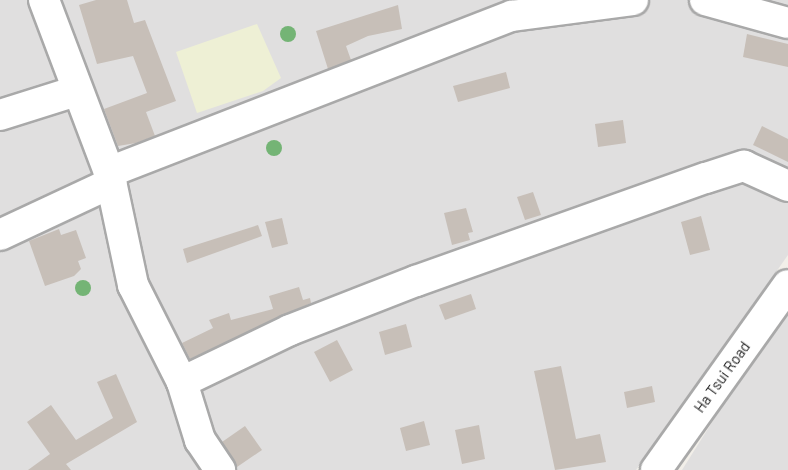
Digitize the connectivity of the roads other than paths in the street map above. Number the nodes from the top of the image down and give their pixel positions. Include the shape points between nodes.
1 (44, 0) edge
2 (633, 0) edge
3 (705, 0) edge
4 (788, 23) edge
5 (76, 91) junction
6 (0, 115) edge
7 (110, 177) junction
8 (788, 186) edge
9 (0, 235) edge
10 (788, 285) edge
11 (182, 382) junction
12 (668, 468) edge
13 (220, 470) edge

1 - 5 street
2 - 7 street via 512,16
3 - 4 street
5 - 6 street
5 - 7 street
7 - 9 street
7 - 11 street via 133,285
8 - 11 street via 744,166 716,175 416,281 291,330
10 - 12 street, Ha Tsui Road
11 - 13 street via 200,440

